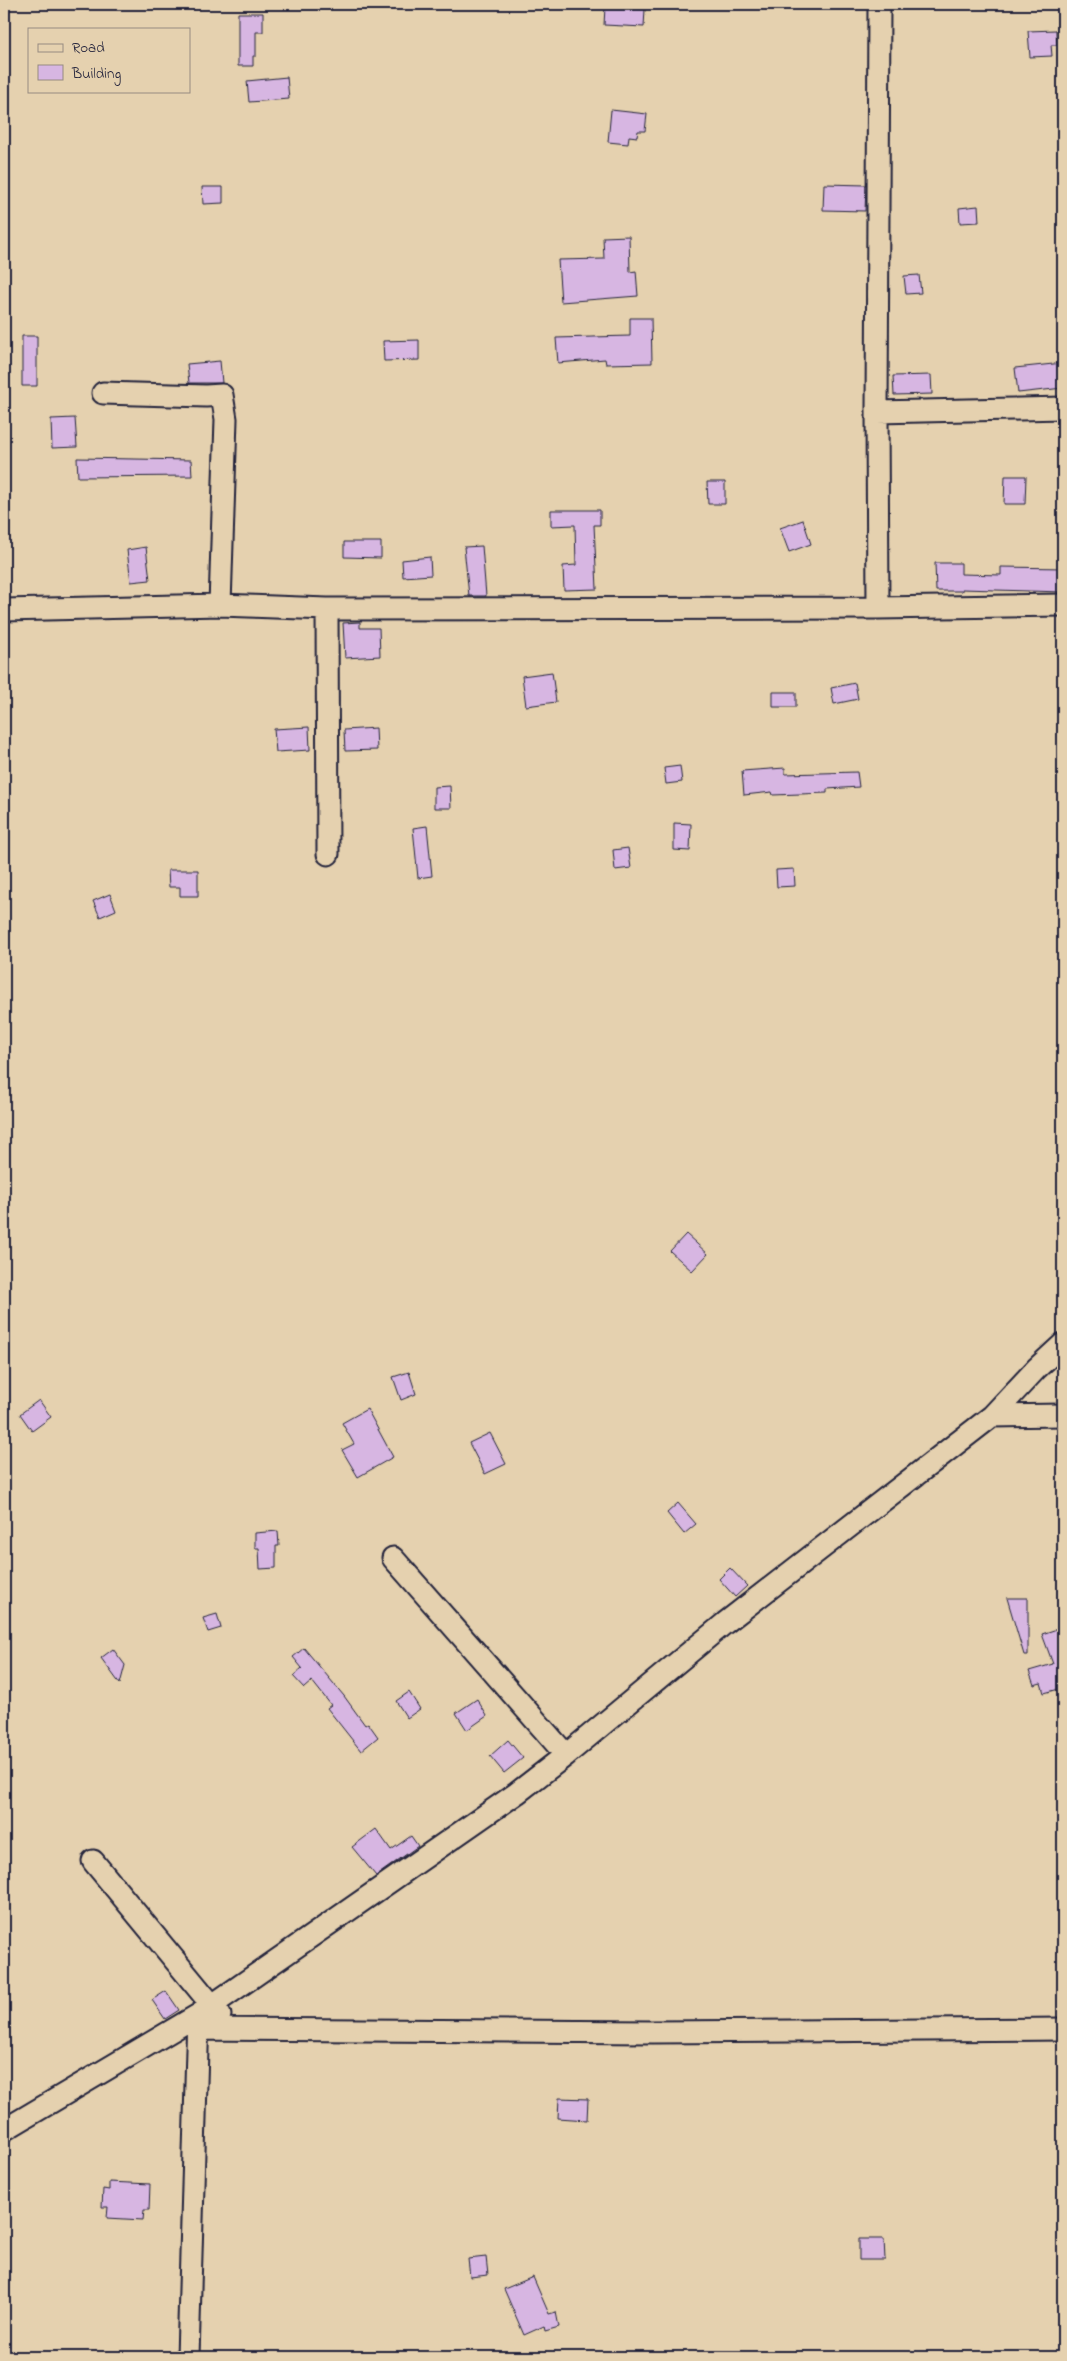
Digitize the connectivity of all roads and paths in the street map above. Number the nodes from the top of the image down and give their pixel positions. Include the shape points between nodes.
1 (879, 4) edge
2 (103, 393) dead end
3 (1063, 408) edge
4 (876, 412) junction
5 (220, 605) junction
6 (1063, 605) edge
7 (878, 608) junction
8 (327, 609) junction
9 (4, 610) edge
10 (328, 854) dead end
11 (1063, 1344) edge
12 (1063, 1415) edge
13 (992, 1416) junction
14 (393, 1558) dead end
15 (566, 1755) junction
16 (93, 1861) dead end
17 (203, 2016) junction
18 (1063, 2029) edge
19 (4, 2130) edge
20 (188, 2357) edge

1 - 4 street
2 - 5 street via 222,395 226,419
3 - 4 street
4 - 7 street
5 - 8 street
5 - 9 street
6 - 7 street
7 - 8 street
8 - 10 street
11 - 13 street
12 - 13 street
13 - 15 street via 725,1623
14 - 15 street
15 - 17 street
16 - 17 street
17 - 18 street via 230,2029 653,2032
17 - 19 street
17 - 20 street

